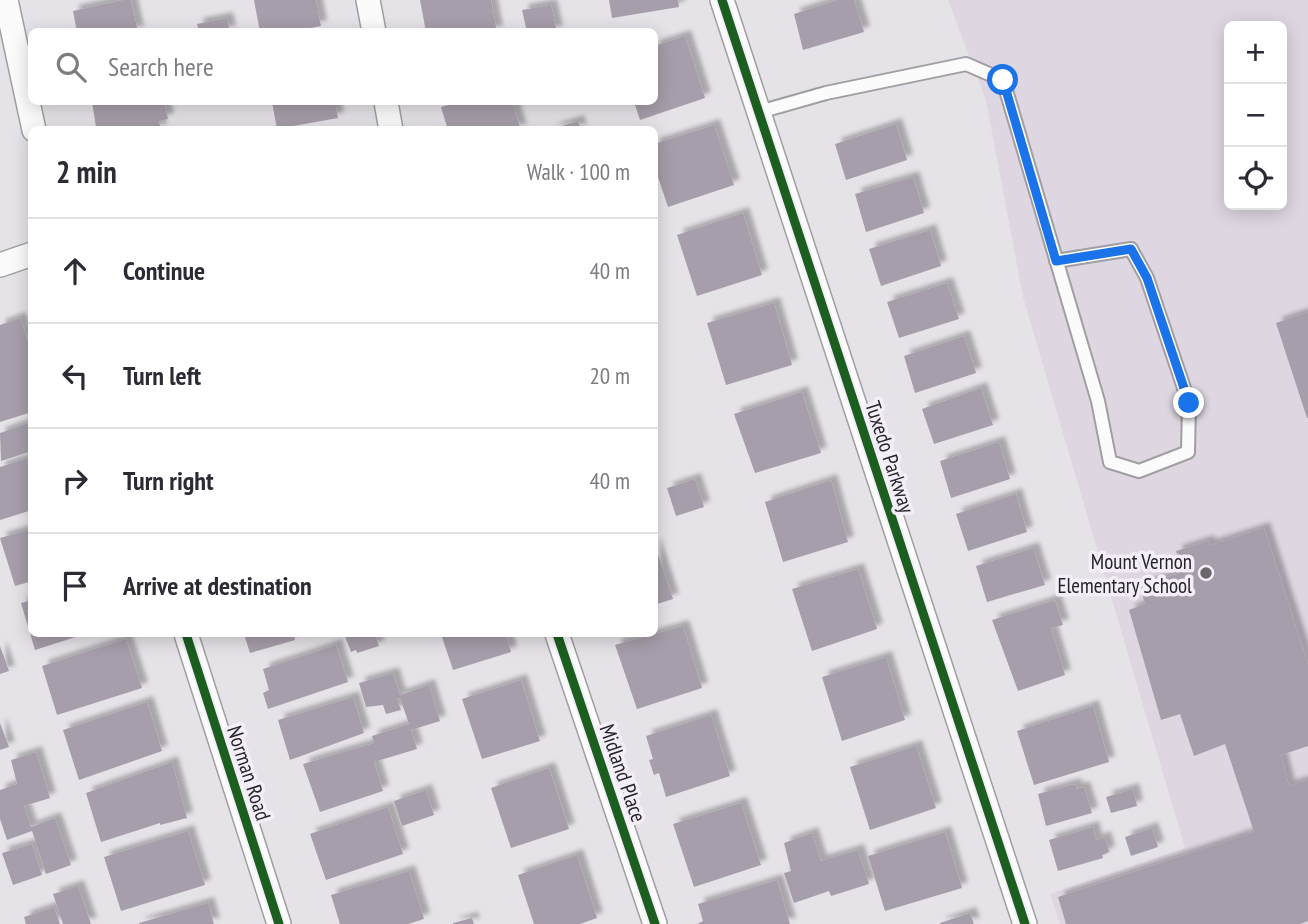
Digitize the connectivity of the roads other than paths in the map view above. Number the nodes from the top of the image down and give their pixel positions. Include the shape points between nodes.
1 (6, 0) edge
2 (368, 0) edge
3 (722, 0) edge
4 (373, 28) edge
5 (28, 102) edge
6 (29, 105) edge
7 (387, 105) edge
8 (759, 112) junction
9 (33, 126) edge
10 (390, 126) edge
11 (28, 255) edge
12 (1056, 261) junction
13 (0, 265) edge
14 (187, 637) edge
15 (558, 637) edge
16 (279, 924) edge
17 (655, 924) edge
18 (1025, 924) edge

1 - 5 street
2 - 4 street
3 - 8 street, Tuxedo Parkway
6 - 9 street
7 - 10 street
8 - 12 lane via 966,64 1003,80
8 - 18 street, Tuxedo Parkway
11 - 13 street
12 - 12 lane via 1098,401 1110,462 1139,471 1188,452 1189,403 1147,278 1131,249
14 - 16 street, Norman Road
15 - 17 street, Midland Place

